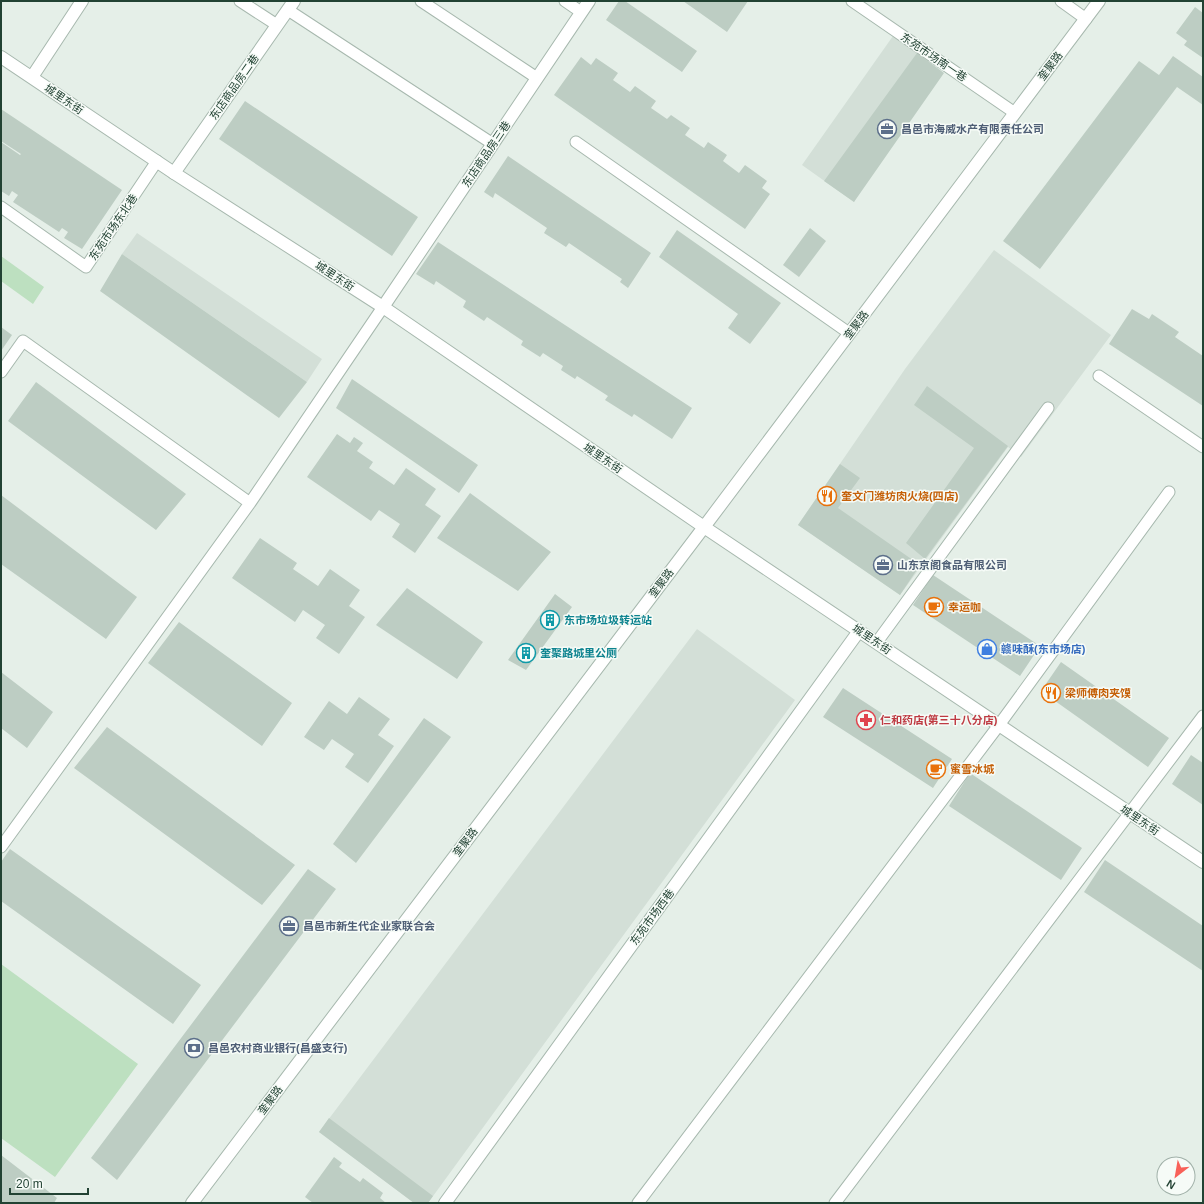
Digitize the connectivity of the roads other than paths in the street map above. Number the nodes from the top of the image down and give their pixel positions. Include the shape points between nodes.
1 (82, 1) edge
2 (240, 1) edge
3 (421, 1) edge
4 (565, 1) edge
5 (589, 1) edge
6 (852, 1) edge
7 (1061, 1) edge
8 (1099, 1) edge
9 (291, 5) edge
10 (581, 12) junction
11 (1086, 19) junction
12 (277, 25) junction
13 (1, 57) edge
14 (32, 77) junction
15 (537, 78) junction
16 (1015, 113) junction
17 (576, 142) dead end
18 (493, 144) junction
19 (157, 161) junction
20 (174, 173) junction
21 (1, 207) edge
22 (383, 307) junction
23 (849, 333) junction
24 (1, 372) edge
25 (1099, 376) dead end
26 (1048, 408) dead end
27 (1203, 447) edge
28 (1169, 492) dead end
29 (250, 503) junction
30 (704, 527) junction
31 (859, 631) junction
32 (877, 642) junction
33 (1203, 716) edge
34 (999, 725) junction
35 (1130, 813) junction
36 (1, 848) edge
37 (1203, 862) edge
38 (192, 1203) edge
39 (444, 1203) edge
40 (638, 1203) edge
41 (836, 1203) edge

1 - 14 street
2 - 12 lane
3 - 15 lane
4 - 10 lane
5 - 10 street, 东店商品房三巷
6 - 16 lane, 东苑市场南一巷
7 - 11 lane
8 - 11 street, 奎聚路
9 - 12 street, 东店商品房二巷
9 - 18 lane
10 - 15 street, 东店商品房三巷
11 - 16 street, 奎聚路
12 - 20 street, 东店商品房二巷
13 - 14 street, 城里东街
14 - 19 street, 城里东街
15 - 18 street, 东店商品房三巷
16 - 23 street, 奎聚路
17 - 23 lane
18 - 22 street, 东店商品房三巷
19 - 20 street, 城里东街
19 - 21 lane, 东苑市场东北巷 via 86,267
20 - 22 street, 城里东街
22 - 29 lane
22 - 30 street, 城里东街
23 - 30 street, 奎聚路
24 - 29 lane via 23,341
25 - 27 lane
26 - 32 lane
28 - 34 lane
29 - 36 lane
30 - 31 street, 城里东街
30 - 38 street, 奎聚路
31 - 32 street, 城里东街
31 - 39 street, 东苑市场西巷
32 - 34 street, 城里东街
33 - 35 lane
34 - 35 street, 城里东街
34 - 40 lane
35 - 37 street, 城里东街
35 - 41 lane

